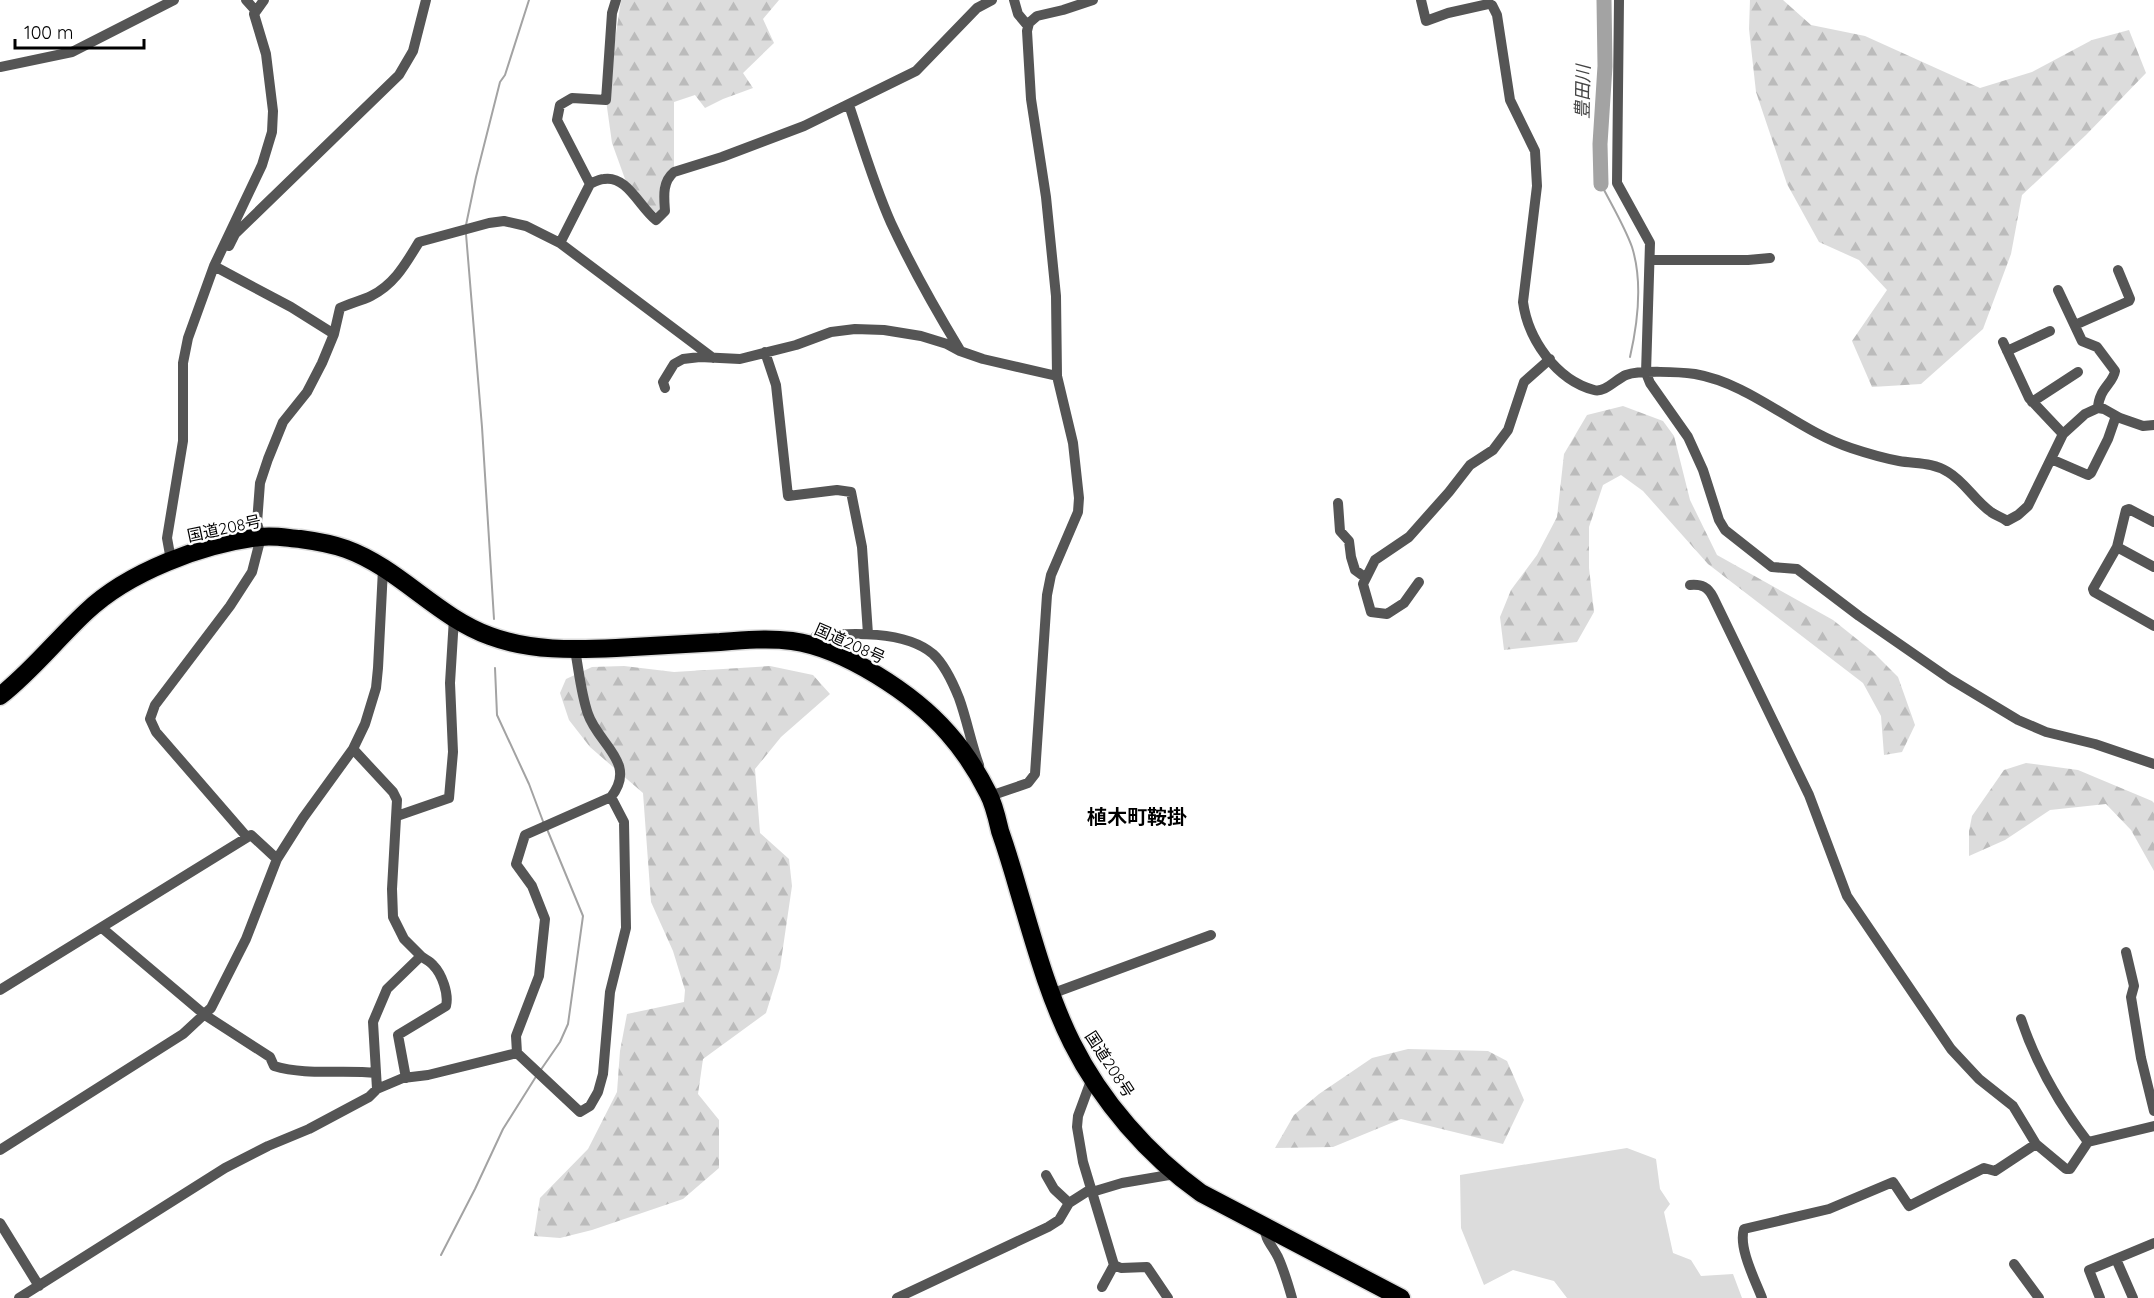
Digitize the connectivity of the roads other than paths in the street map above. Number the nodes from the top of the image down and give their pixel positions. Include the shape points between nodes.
1 (174, 0) edge
2 (246, 0) edge
3 (264, 0) edge
4 (426, 0) edge
5 (616, 0) edge
6 (992, 0) edge
7 (1014, 0) edge
8 (1093, 0) edge
9 (1421, 0) edge
10 (1618, 0) edge
11 (255, 10) junction
12 (1028, 26) junction
13 (0, 67) edge
14 (849, 105) junction
15 (590, 184) junction
16 (560, 243) junction
17 (1770, 258) dead end
18 (1651, 260) junction
19 (216, 267) junction
20 (2118, 270) dead end
21 (2058, 291) dead end
22 (2075, 325) junction
23 (2050, 331) dead end
24 (334, 334) junction
25 (960, 351) junction
26 (765, 352) junction
27 (713, 358) junction
28 (1550, 359) junction
29 (2078, 372) dead end
30 (1646, 373) junction
31 (1057, 376) junction
32 (665, 388) dead end
33 (2032, 402) junction
34 (2098, 408) junction
35 (2116, 416) junction
36 (2154, 424) edge
37 (2063, 434) junction
38 (2051, 459) junction
39 (1338, 503) dead end
40 (2154, 522) edge
41 (261, 537) junction
42 (2117, 547) junction
43 (171, 560) junction
44 (2154, 567) edge
45 (383, 569) junction
46 (1366, 578) junction
47 (1419, 582) dead end
48 (1690, 585) dead end
49 (454, 618) junction
50 (2154, 626) edge
51 (868, 634) junction
52 (813, 646) junction
53 (575, 650) junction
54 (2, 695) edge
55 (353, 749) junction
56 (2154, 764) edge
57 (990, 796) junction
58 (611, 797) junction
59 (397, 816) junction
60 (247, 837) junction
61 (277, 859) junction
62 (102, 927) junction
63 (1211, 935) dead end
64 (2126, 952) dead end
65 (421, 956) junction
66 (0, 990) edge
67 (1051, 994) junction
68 (205, 1015) junction
69 (2021, 1019) dead end
70 (517, 1053) junction
71 (376, 1073) junction
72 (406, 1078) junction
73 (1092, 1078) junction
74 (377, 1089) junction
75 (2154, 1111) edge
76 (2154, 1126) edge
77 (2088, 1142) junction
78 (2036, 1144) junction
79 (0, 1150) edge
80 (1172, 1173) junction
81 (1046, 1175) dead end
82 (1092, 1190) junction
83 (1069, 1203) junction
84 (0, 1223) edge
85 (1265, 1226) junction
86 (2154, 1243) edge
87 (2116, 1259) junction
88 (2014, 1264) dead end
89 (1114, 1265) junction
90 (39, 1286) junction
91 (1102, 1287) dead end
92 (19, 1298) edge
93 (897, 1298) edge
94 (1168, 1298) edge
95 (1292, 1298) edge
96 (1401, 1298) edge
97 (1762, 1298) edge
98 (2039, 1298) edge
99 (2100, 1298) edge
100 (2133, 1298) edge

1 - 13 street via 72,52
2 - 11 street
3 - 11 street
4 - 19 street via 413,51 399,75 235,234
5 - 15 street via 606,100 572,98 560,105 557,113
6 - 14 street via 977,8 916,71
7 - 12 street via 1018,14
8 - 12 street via 1037,16
9 - 28 street via 1426,21 1477,5 1492,5 1497,15 1510,100 1535,151 1537,166 1523,302 1525,317
10 - 18 street via 1617,183 1650,243
11 - 19 street via 267,64 272,132 262,165
12 - 31 street via 1031,99 1056,296
14 - 15 street via 804,126 674,172 664,191 665,211 656,220 620,182 604,178
14 - 25 street via 892,223
15 - 16 street
16 - 24 street via 526,226 504,221 419,242 401,272 384,288 340,308
16 - 27 street
17 - 18 street
18 - 30 street
19 - 24 street
19 - 43 street via 188,338 183,363 183,441 167,538
20 - 22 street via 2129,301
21 - 22 street
22 - 34 street via 2082,340 2097,347 2115,371 2101,393
23 - 33 street via 2005,347
24 - 41 street via 307,392 284,422 268,459 260,483 257,523
25 - 26 street via 921,336 855,329 831,332
25 - 31 street
26 - 27 street via 740,359
26 - 51 street via 776,385 788,496 851,492 862,547
27 - 32 street via 682,359 674,364 663,382
28 - 30 street via 1575,382 1596,390 1625,376
28 - 46 street via 1524,382 1508,430 1493,450 1470,465 1409,537 1376,560
29 - 33 street
30 - 38 street via 1693,374 1722,381 1838,443 1900,461 1934,465 1964,484 1991,512 2007,521 2028,506
30 - 56 street via 1688,436 1719,520 1742,544 1772,567 1797,569 1950,679 2018,720
31 - 57 street via 1072,443 1078,512 1049,585 1035,774 1028,783
33 - 37 street
34 - 35 street
34 - 37 street
35 - 36 street via 2143,426
35 - 38 street via 2088,475
37 - 38 street
39 - 46 street via 1340,531 1349,541 1355,570
40 - 42 street via 2126,510
41 - 43 highway, 国道208号
41 - 45 highway, 国道208号 via 311,540 348,549
41 - 60 street via 252,572 155,705 150,719 156,732
42 - 44 street
42 - 50 street via 2094,592
43 - 54 highway, 国道208号 via 131,579 89,608
45 - 49 highway, 国道208号
45 - 55 street via 376,688
46 - 47 street via 1363,584 1371,612 1387,614 1404,603
48 - 78 street via 1710,591 1809,795 1847,896 1951,1048 1979,1079 2013,1106
49 - 53 highway, 国道208号 via 486,635 515,644
49 - 59 street via 449,798
51 - 52 street via 816,636
51 - 57 street via 890,637 933,654 958,698
52 - 53 highway, 国道208号 via 752,640
52 - 57 highway, 国道208号 via 859,665 919,704 947,731
53 - 58 street via 589,718 618,761 620,778
55 - 59 street via 393,792
55 - 61 street
57 - 67 highway, 国道208号
58 - 70 street via 525,835 516,864 532,886 545,919 539,976 516,1036
58 - 70 street via 624,822 626,928 610,992 603,1074 590,1106 580,1112
59 - 65 street via 393,917 404,939
60 - 61 street via 251,835
60 - 62 street
61 - 68 street via 246,939
62 - 66 street
62 - 68 street
63 - 67 street
64 - 75 street via 2134,986 2131,998 2141,1058
65 - 71 street via 387,989 373,1022
65 - 72 street via 433,964 448,999 446,1006 398,1035
67 - 73 highway, 国道208号 via 1071,1042
68 - 71 street via 270,1057 274,1066 292,1071
68 - 79 street via 183,1034
69 - 77 street via 2055,1096
70 - 72 street
71 - 74 street
72 - 74 street
73 - 80 highway, 国道208号
73 - 82 street via 1077,1127
74 - 90 street via 369,1097 225,1168
76 - 77 street
77 - 78 street via 2070,1169
78 - 97 street via 1995,1171 1984,1168 1909,1206 1893,1182 1829,1209 1744,1229 1747,1260
80 - 82 street
80 - 85 highway, 国道208号 via 1201,1193
81 - 83 street
82 - 83 street
82 - 89 street
83 - 93 street via 1059,1220 1048,1227
84 - 90 street
85 - 95 street via 1264,1235 1278,1256
85 - 96 highway, 国道208号
86 - 87 street
87 - 99 street via 2089,1270
87 - 100 street
88 - 98 street
89 - 91 street
89 - 94 street via 1147,1267
90 - 92 street

